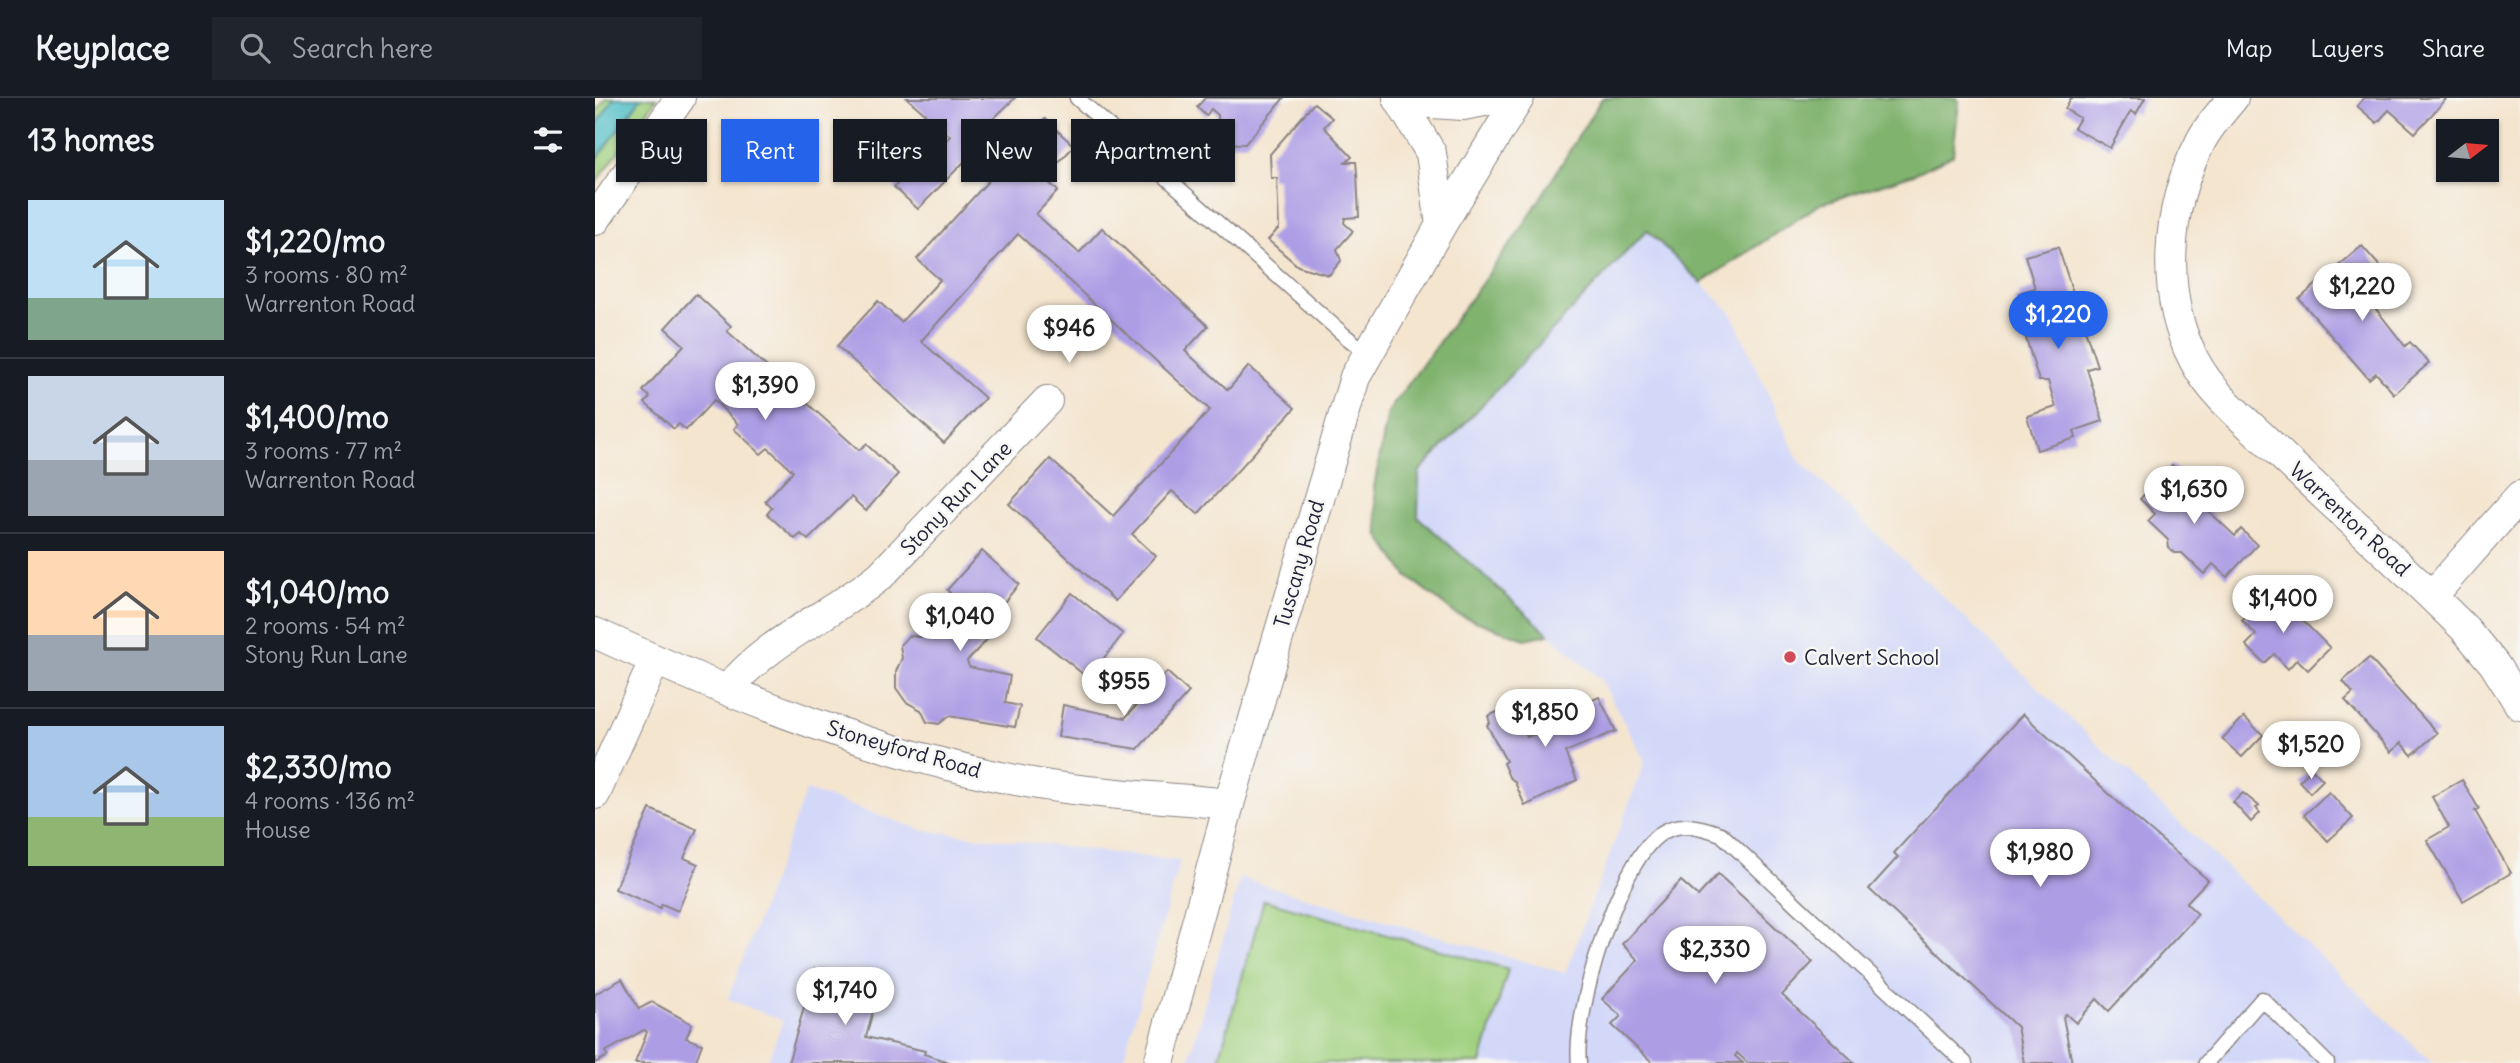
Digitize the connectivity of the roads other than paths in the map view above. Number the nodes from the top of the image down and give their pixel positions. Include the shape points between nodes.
1 (680, 98) edge
2 (1077, 98) edge
3 (1501, 98) edge
4 (1519, 98) edge
5 (2233, 98) edge
6 (1400, 99) edge
7 (595, 220) edge
8 (1441, 225) junction
9 (1369, 354) junction
10 (1047, 401) dead end
11 (2520, 496) edge
12 (2432, 596) junction
13 (595, 633) edge
14 (655, 660) junction
15 (728, 689) junction
16 (2520, 705) edge
17 (595, 794) edge
18 (1229, 804) junction
19 (1159, 1063) edge
20 (1579, 1063) edge
21 (1965, 1063) edge
22 (2206, 1063) edge
23 (2327, 1063) edge

1 - 7 street
2 - 9 lane
3 - 6 street via 1463,105
4 - 8 street, Tuscany Road
5 - 12 street, Warrenton Road via 2200,143 2182,186 2172,261 2174,301 2182,332 2200,370 2234,413
6 - 8 street via 1431,153
8 - 9 street, Tuscany Road
9 - 18 street, Tuscany Road via 1351,390
10 - 15 street, Stony Run Lane via 881,575 857,595 767,649
11 - 12 street
12 - 16 street, Warrenton Road via 2494,664
13 - 14 street, Stoneyford Road
14 - 15 street, Stoneyford Road
14 - 17 street
15 - 18 street, Stoneyford Road via 852,738 946,765 1038,785
18 - 19 street, Tuscany Road
20 - 21 lane via 1579,1021 1601,943 1634,862 1661,833 1693,824 1721,835
22 - 23 lane via 2262,999

